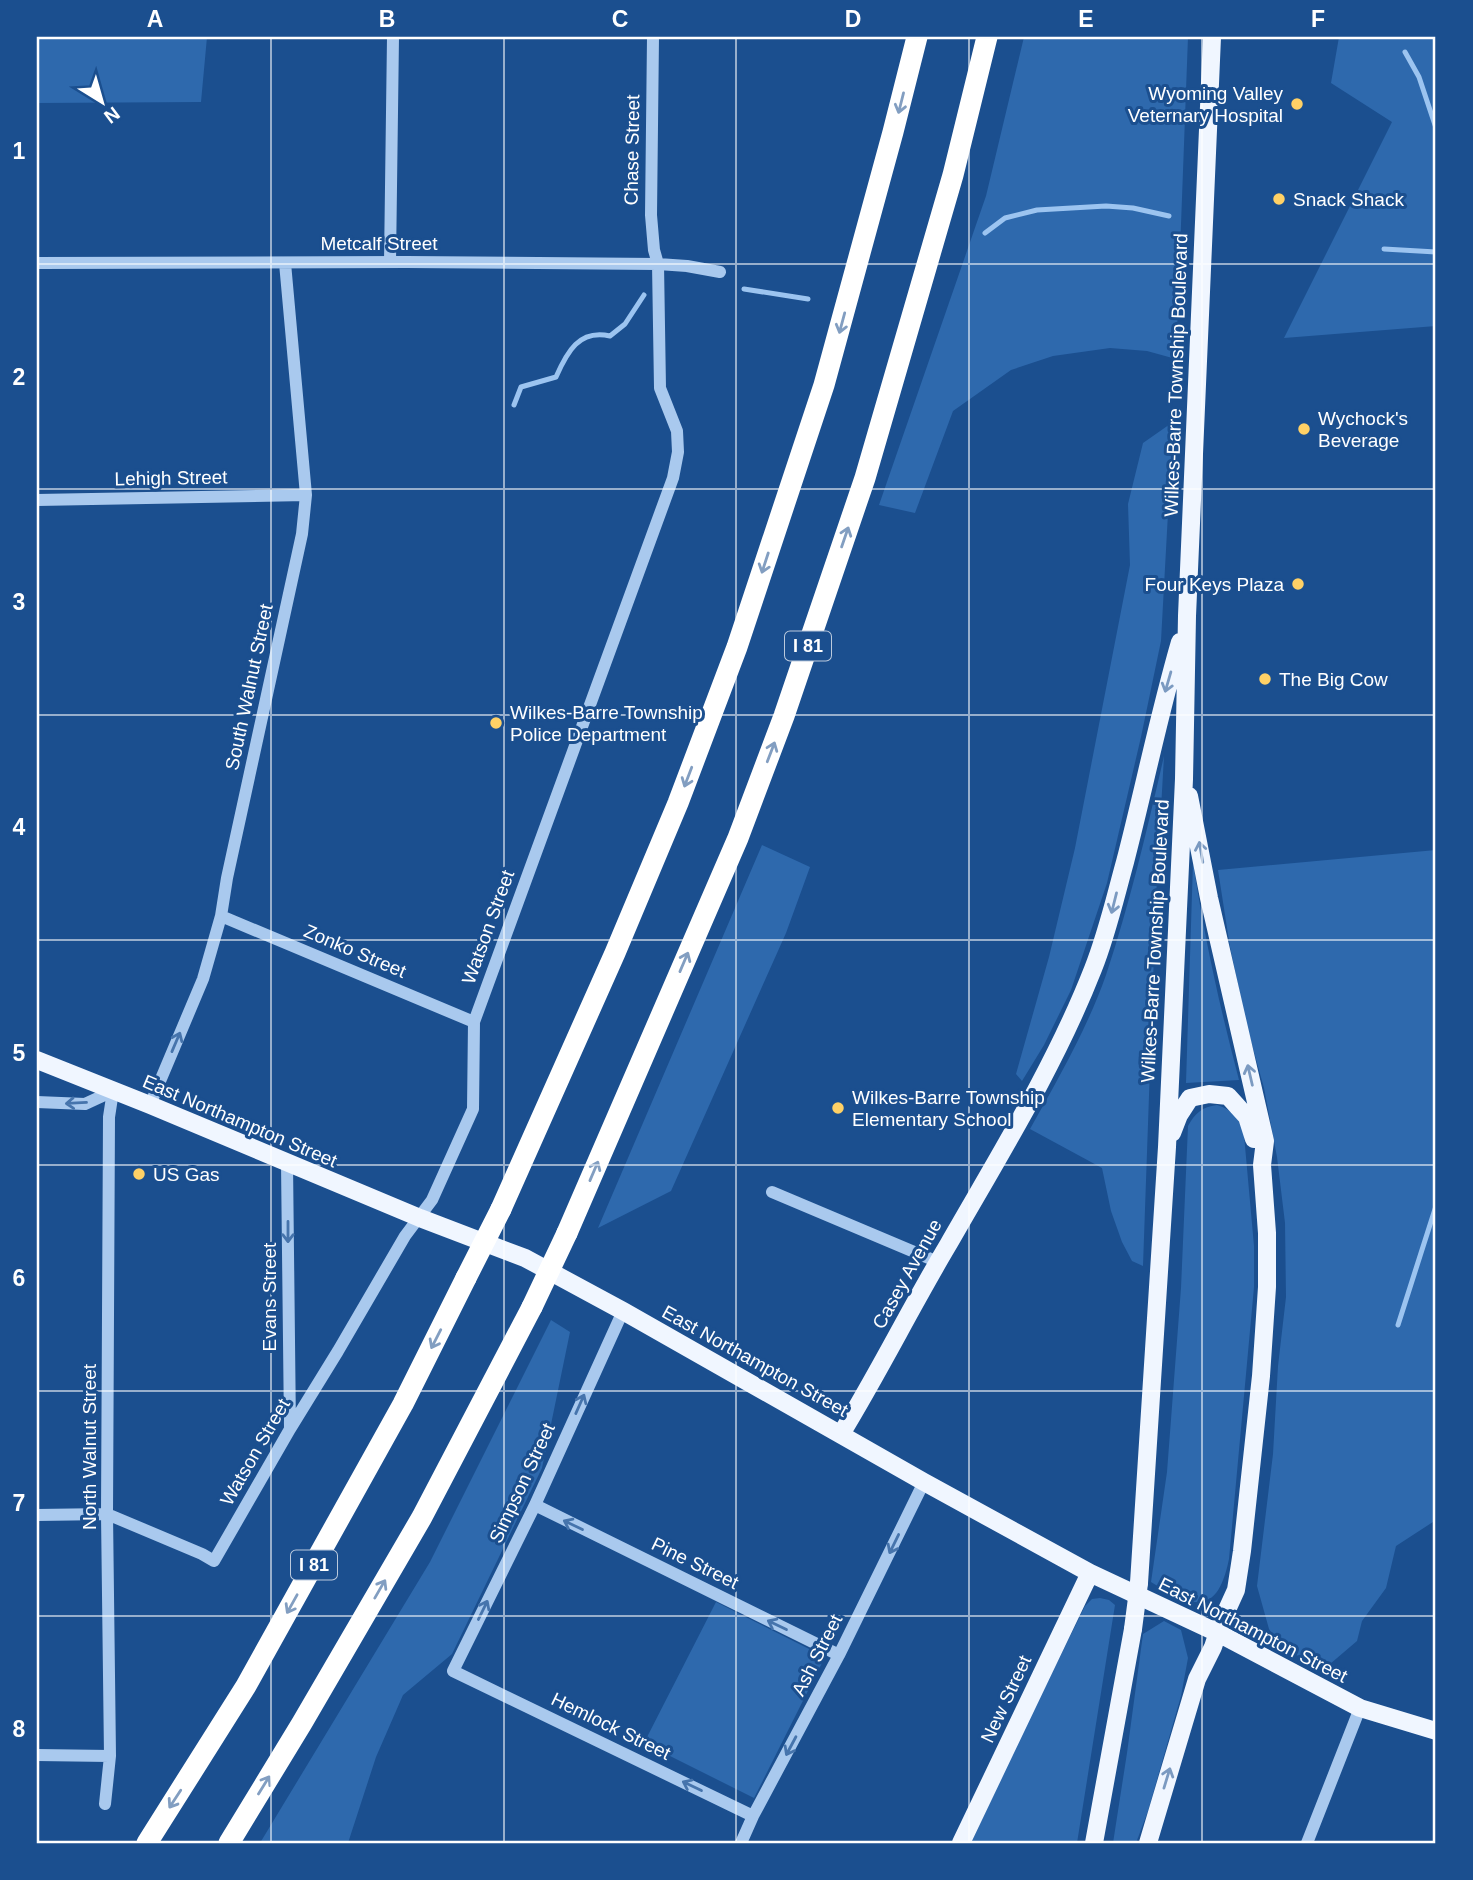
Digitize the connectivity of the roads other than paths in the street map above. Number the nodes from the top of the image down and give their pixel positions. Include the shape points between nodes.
1 (393, 37) edge
2 (653, 37) edge
3 (917, 37) edge
4 (987, 37) edge
5 (1212, 37) edge
6 (390, 262) junction
7 (37, 263) edge
8 (285, 263) junction
9 (658, 264) junction
10 (720, 272) dead end
11 (306, 495) junction
12 (37, 500) edge
13 (1187, 616) junction
14 (1184, 779) junction
15 (221, 916) junction
16 (474, 1022) junction
17 (37, 1060) edge
18 (113, 1091) junction
19 (37, 1102) edge
20 (150, 1105) junction
21 (1167, 1147) junction
22 (287, 1163) junction
23 (1262, 1165) junction
24 (772, 1192) dead end
25 (420, 1217) junction
26 (937, 1262) junction
27 (623, 1311) junction
28 (289, 1429) junction
29 (841, 1434) junction
30 (924, 1482) junction
31 (535, 1505) junction
32 (107, 1514) junction
33 (37, 1515) edge
34 (1090, 1573) junction
35 (1218, 1633) junction
36 (839, 1655) junction
37 (453, 1671) joint
38 (1360, 1708) junction
39 (1436, 1731) edge
40 (37, 1755) edge
41 (110, 1756) junction
42 (105, 1804) dead end
43 (753, 1816) junction
44 (146, 1843) edge
45 (229, 1843) edge
46 (741, 1843) edge
47 (961, 1843) edge
48 (1094, 1843) edge
49 (1148, 1843) edge
50 (1307, 1843) edge

1 - 6 street
2 - 9 street, Chase Street via 650,215
3 -> 44 highway, I 81, bridge via 824,385 737,647 615,953 501,1209 403,1404 266,1651
45 -> 4 highway, I 81, bridge via 422,1517 532,1307 738,838 865,478 950,188
5 - 13 main road, Wilkes-Barre Township Boulevard
6 - 8 street, Metcalf Street
6 - 9 street, Metcalf Street
7 - 8 street, Metcalf Street
8 - 11 street, South Walnut Street
9 - 10 street, Metcalf Street
9 - 16 street, Watson Street via 660,388 677,431 673,478
11 - 12 street, Lehigh Street
11 - 15 street, South Walnut Street via 302,534
13 - 14 main road, Wilkes-Barre Township Boulevard
13 -> 26 main road, Casey Avenue via 1111,917 1094,967 1049,1069
14 - 21 main road, Wilkes-Barre Township Boulevard
23 -> 14 main road via 1265,1140
15 - 16 street, Zonko Street
20 -> 15 street, South Walnut Street via 203,979
16 - 25 street, Watson Street via 473,1109
17 - 18 main road, East Northampton Street
18 -> 19 street via 85,1104
18 - 20 main road, East Northampton Street
18 - 32 street, North Walnut Street via 109,1117
20 - 22 main road, East Northampton Street
21 - 23 main road via 1190,1098 1228,1096 1247,1117
21 - 48 main road, Wilkes-Barre Township Boulevard, bridge via 1139,1583
22 - 25 main road, East Northampton Street
22 -> 28 street, Evans Street
23 - 35 main road via 1267,1287 1261,1376 1236,1590
24 - 26 street
25 - 27 main road, East Northampton Street via 525,1258
25 - 28 street, Watson Street
26 - 29 main road, Casey Avenue
27 - 29 main road, East Northampton Street
31 -> 27 street, Simpson Street
28 - 32 street, Watson Street via 215,1561
29 - 30 main road, East Northampton Street
30 - 34 main road, East Northampton Street
30 -> 36 street, Ash Street
36 -> 31 street, Pine Street
37 -> 31 street, Simpson Street
32 - 33 street
32 - 41 street, North Walnut Street
34 - 35 main road, East Northampton Street
34 - 47 main road, New Street
35 - 38 main road, East Northampton Street
49 -> 35 main road via 1197,1679
36 -> 43 street, Ash Street
43 -> 37 street, Hemlock Street
38 - 39 main road, East Northampton Street
38 - 50 street
40 - 41 street
41 - 42 street, North Walnut Street
43 - 46 street, Ash Street

